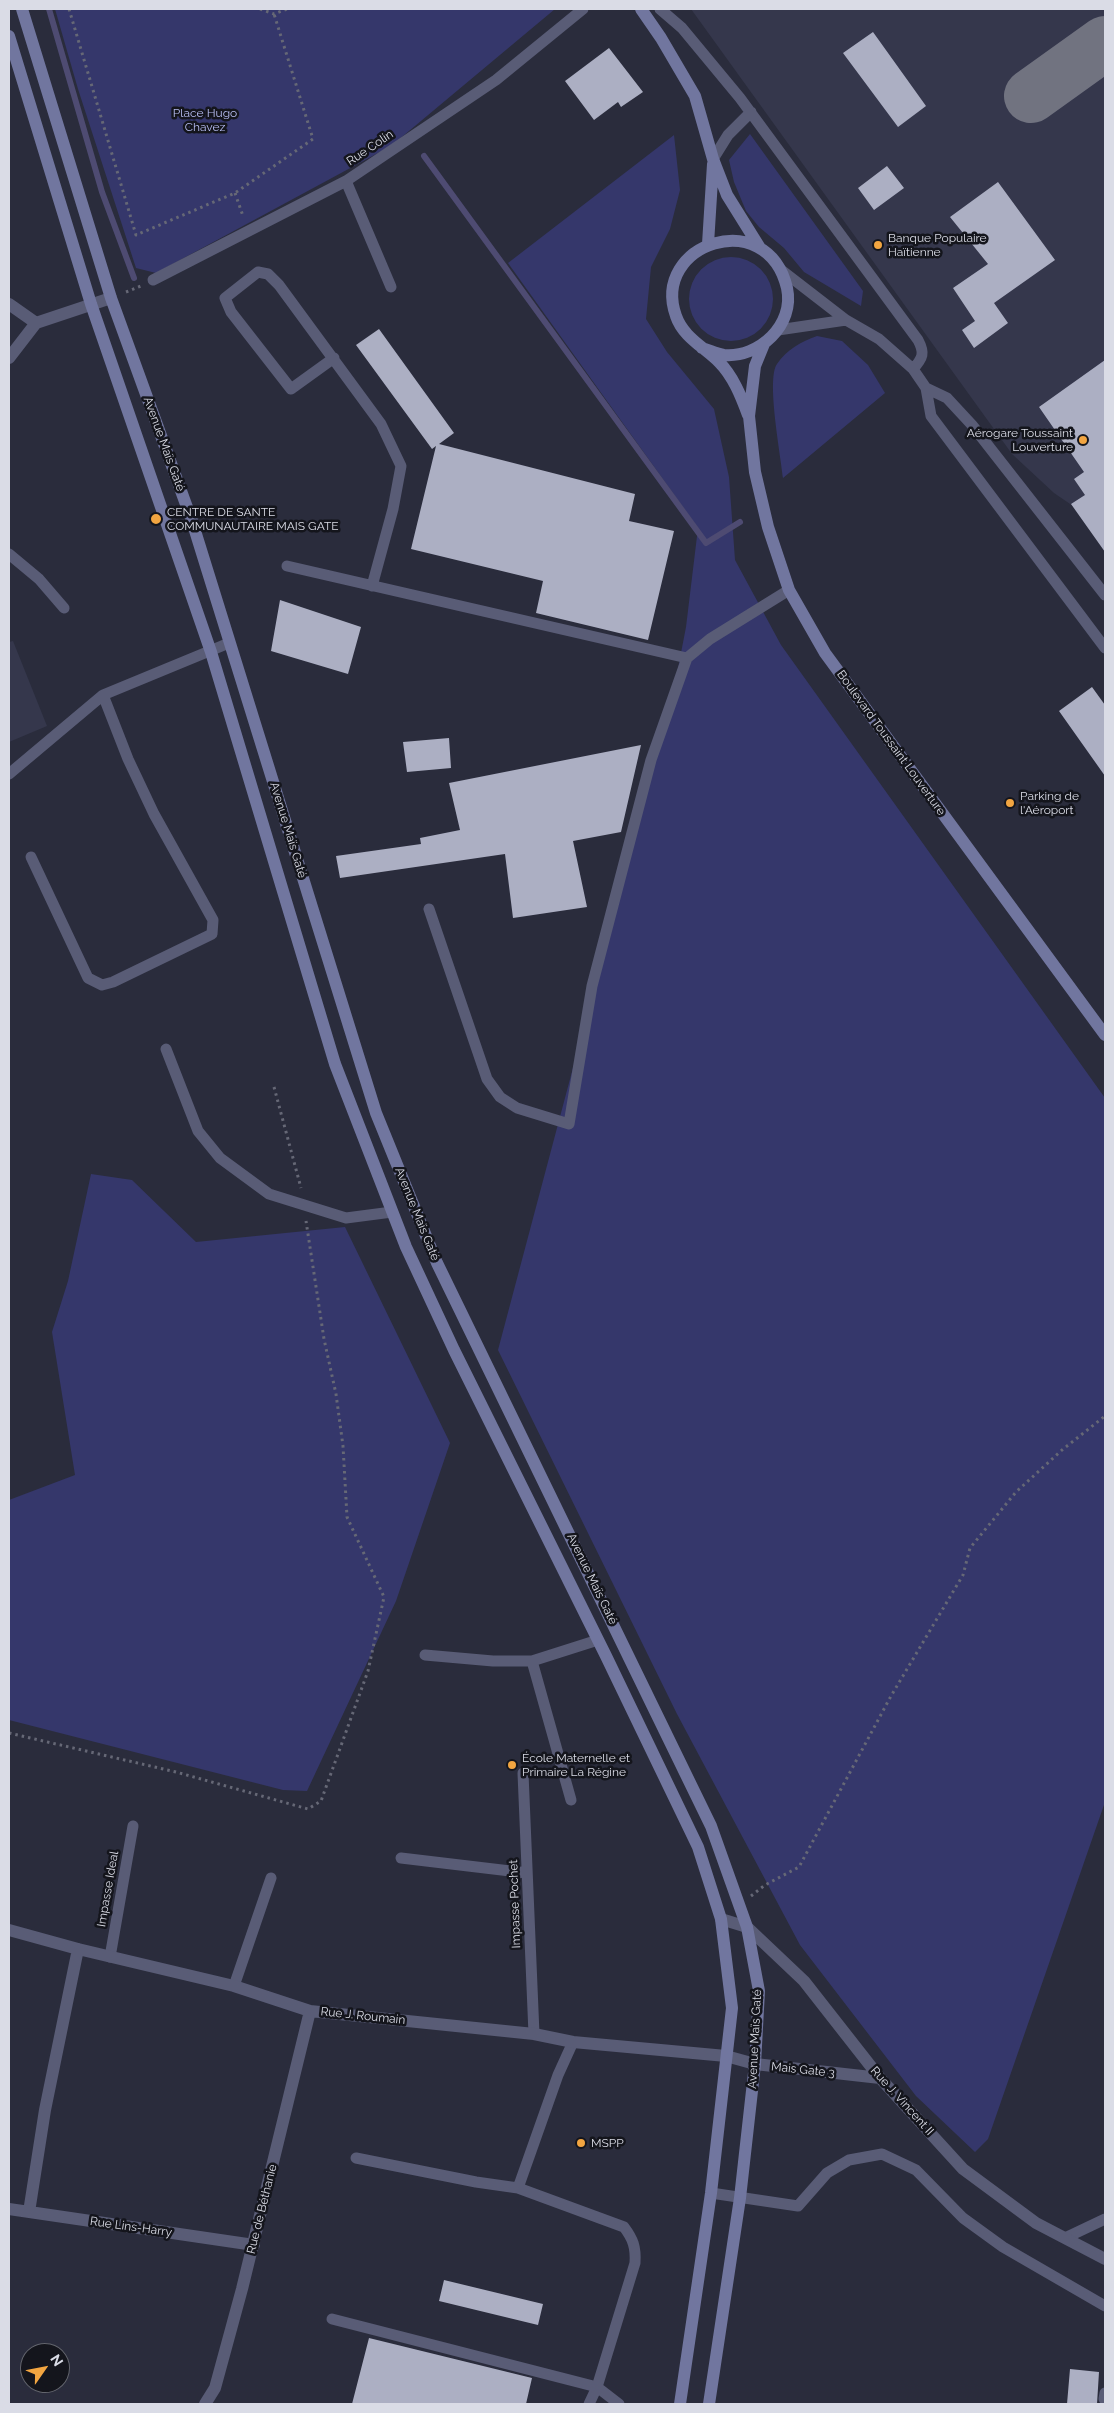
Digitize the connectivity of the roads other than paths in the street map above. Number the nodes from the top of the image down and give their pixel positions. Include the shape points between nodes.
1 (22, 9) edge
2 (583, 9) edge
3 (640, 9) edge
4 (660, 9) edge
5 (9, 36) edge
6 (751, 112) junction
7 (713, 159) junction
8 (346, 181) junction
9 (708, 244) junction
10 (760, 248) junction
11 (780, 270) junction
12 (149, 282) road end
13 (391, 287) dead end
14 (111, 298) junction
15 (9, 304) edge
16 (91, 304) junction
17 (846, 320) junction
18 (36, 323) junction
19 (778, 330) junction
20 (764, 344) junction
21 (702, 348) junction
22 (9, 358) edge
23 (334, 358) junction
24 (913, 369) junction
25 (926, 388) junction
26 (749, 416) junction
27 (9, 554) edge
28 (287, 566) dead end
29 (372, 586) junction
30 (789, 590) junction
31 (1105, 595) edge
32 (64, 608) dead end
33 (230, 643) junction
34 (1105, 648) edge
35 (211, 652) junction
36 (687, 658) junction
37 (103, 696) junction
38 (9, 774) edge
39 (31, 857) dead end
40 (429, 909) dead end
41 (1105, 1035) edge
42 (166, 1049) dead end
43 (392, 1212) junction
44 (598, 1640) junction
45 (425, 1655) dead end
46 (532, 1661) junction
47 (523, 1773) dead end
48 (571, 1800) dead end
49 (133, 1826) dead end
50 (401, 1858) dead end
51 (527, 1873) junction
52 (271, 1878) dead end
53 (721, 1920) junction
54 (748, 1927) junction
55 (9, 1930) edge
56 (78, 1949) junction
57 (110, 1956) junction
58 (234, 1986) junction
59 (310, 2011) junction
60 (534, 2034) junction
61 (573, 2042) junction
62 (726, 2056) junction
63 (755, 2064) junction
64 (880, 2078) junction
65 (356, 2158) dead end
66 (518, 2188) junction
67 (711, 2193) junction
68 (740, 2198) junction
69 (9, 2209) edge
70 (29, 2212) junction
71 (1105, 2219) edge
72 (1065, 2238) junction
73 (254, 2245) junction
74 (1105, 2259) edge
75 (1105, 2306) edge
76 (332, 2319) dead end
77 (597, 2387) junction
78 (205, 2404) edge
79 (589, 2404) edge
80 (619, 2404) edge
81 (680, 2404) edge
82 (709, 2404) edge

1 - 14 main road, Avenue Maïs Gaté
2 - 8 lane, Rue Colin via 496,80
3 - 7 main road via 695,96
4 - 6 lane via 682,28
5 - 16 main road, Avenue Maïs Gaté
6 - 7 lane via 728,135
6 - 24 lane via 918,340 923,356
7 - 9 main road
7 - 10 main road via 727,195
8 - 12 lane, Rue Colin
8 - 13 lane
9 - 10 main road via 725,240 743,241
9 - 21 main road via 690,256 678,273 673,294 676,315 686,334
10 - 11 main road via 772,257
11 - 17 lane
11 - 19 main road via 787,290 786,311
14 - 16 street
14 - 33 main road, Avenue Maïs Gaté via 192,521
15 - 18 street
16 - 18 street
16 - 35 main road, Avenue Maïs Gaté
17 - 19 lane
17 - 24 lane via 879,339
18 - 22 street
19 - 20 main road
20 - 21 main road via 745,353 723,355
20 - 26 main road, Boulevard Toussaint Louverture via 755,366
21 - 26 main road, Boulevard Toussaint Louverture via 720,363 736,386
23 - 23 lane via 291,389 231,312 225,298 258,272 268,274
23 - 29 lane via 382,424 401,466 393,510
24 - 25 lane
25 - 31 lane via 947,398 972,424
25 - 34 lane via 931,416
26 - 30 main road, Boulevard Toussaint Louverture via 768,527
27 - 32 lane via 39,579
28 - 29 lane
29 - 36 lane
30 - 36 lane via 710,639
30 - 41 main road, Boulevard Toussaint Louverture via 825,653
33 - 35 lane
33 - 54 main road, Avenue Maïs Gaté via 376,1113 437,1263 711,1826
35 - 37 lane
35 - 43 main road, Avenue Maïs Gaté via 335,1064
36 - 40 lane via 651,760 595,976 569,1124 517,1108 500,1097 487,1079
37 - 38 lane
37 - 39 lane via 154,814 213,920 212,934 102,985 88,978
42 - 43 lane via 198,1131 220,1158 269,1194 346,1218
43 - 44 main road, Avenue Maïs Gaté via 454,1350
44 - 46 lane
44 - 53 main road, Avenue Maïs Gaté via 698,1847
45 - 46 lane
46 - 48 lane
47 - 51 lane, Impasse Pochet
49 - 57 lane, Impasse Ideal
50 - 51 lane
51 - 60 lane, Impasse Pochet
52 - 58 lane
53 - 54 street, Rue J. Vincent II
53 - 62 main road, Avenue Maïs Gaté via 732,2008
54 - 63 main road, Avenue Maïs Gaté via 759,1991
54 - 64 street, Rue J. Vincent II via 804,1981
55 - 56 street, Rue J. Roumain
56 - 57 street, Rue J. Roumain
56 - 70 street via 45,2110
57 - 58 street, Rue J. Roumain
58 - 59 street, Rue J. Roumain
59 - 60 street, Rue J. Roumain
59 - 73 street, Rue de Béthanie
60 - 61 street, Rue J. Roumain
61 - 62 street, Rue J. Roumain
61 - 66 lane
62 - 63 street, Mais Gate 3
62 - 67 main road, Avenue Maïs Gaté
63 - 64 street, Mais Gate 3
63 - 68 main road, Avenue Maïs Gaté
64 - 72 street, Rue J. Vincent II via 963,2169 1036,2223
65 - 66 lane
66 - 77 lane via 624,2227 632,2238 636,2249 635,2263
67 - 68 lane
67 - 81 main road, Avenue Maïs Gaté
68 - 75 lane via 798,2206 827,2173 849,2160 882,2154 916,2170 963,2218 1003,2247
68 - 82 main road, Avenue Maïs Gaté
69 - 70 street, Rue Lins-Harry
70 - 73 street, Rue Lins-Harry
71 - 72 lane
72 - 74 street, Rue J. Vincent II
73 - 78 street, Rue de Béthanie via 215,2388
76 - 77 lane
77 - 79 lane
77 - 80 lane

